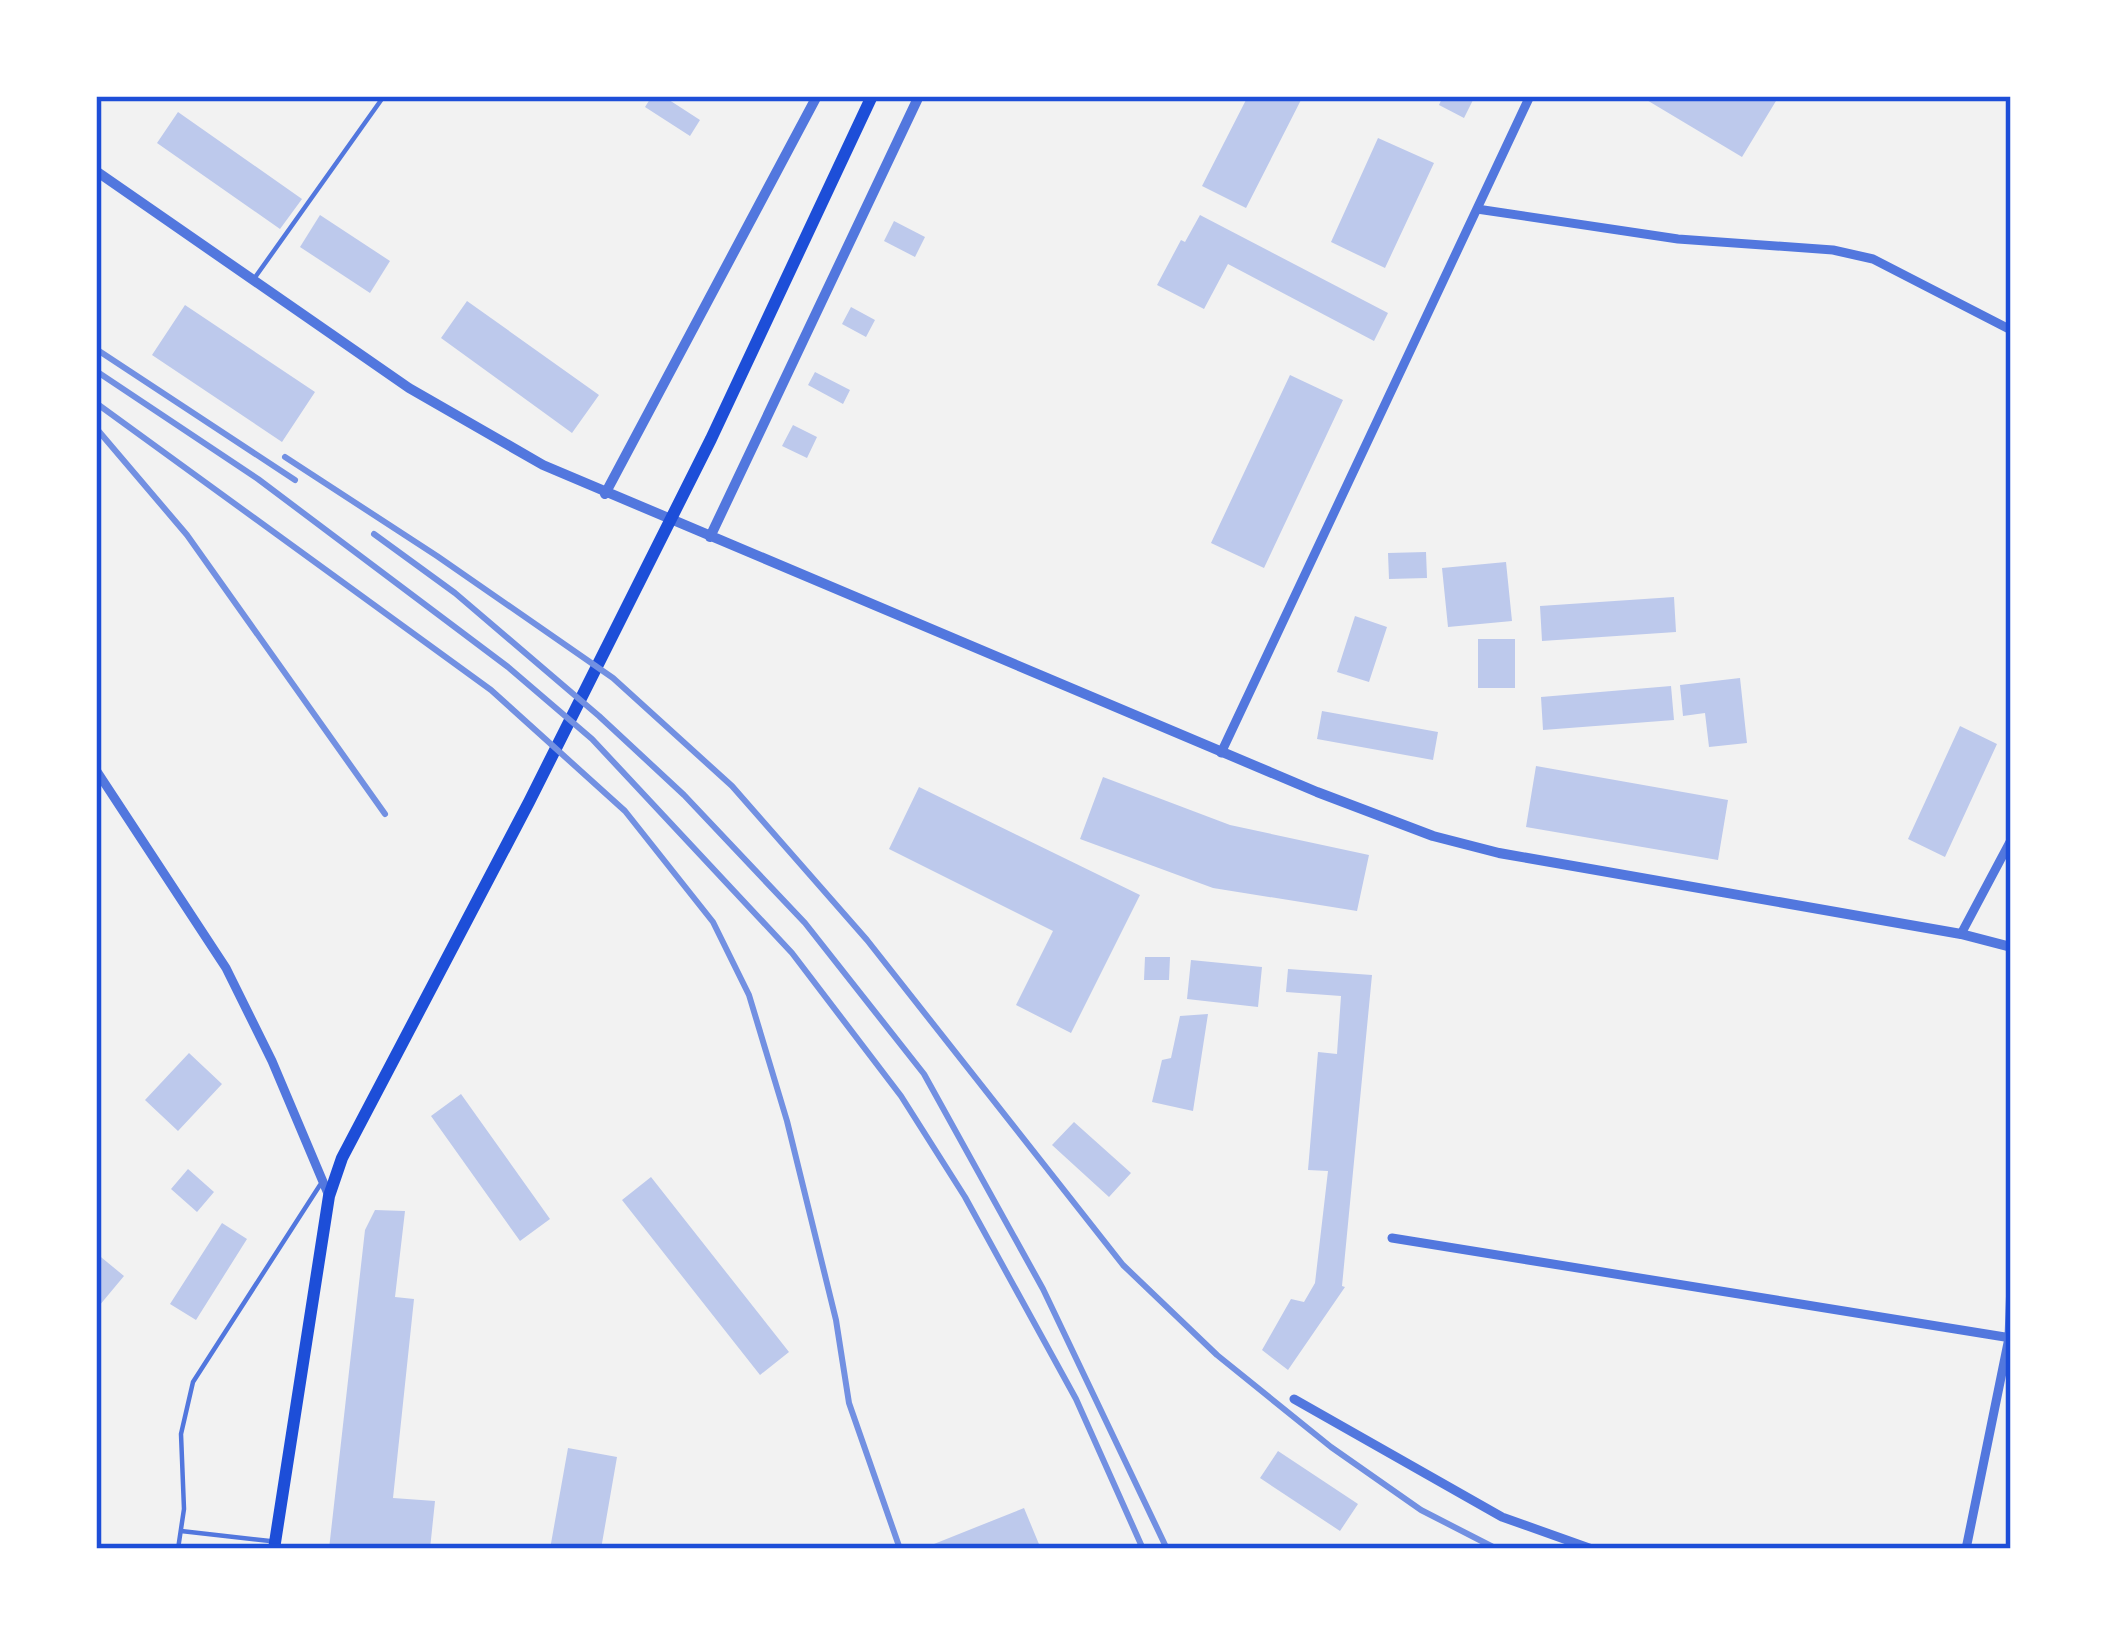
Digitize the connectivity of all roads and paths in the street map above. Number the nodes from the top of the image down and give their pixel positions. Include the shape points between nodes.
1 (384, 96) edge
2 (817, 96) edge
3 (872, 96) edge
4 (919, 96) edge
5 (1530, 96) edge
6 (96, 171) edge
7 (1477, 209) junction
8 (253, 281) junction
9 (2011, 330) edge
10 (605, 494) junction
11 (710, 537) junction
12 (1221, 752) junction
13 (96, 770) edge
14 (2011, 840) edge
15 (1961, 934) junction
16 (2011, 946) edge
17 (323, 1180) junction
18 (329, 1196) junction
19 (1392, 1238) dead end
20 (2011, 1283) edge
21 (2010, 1338) edge
22 (1294, 1399) dead end
23 (181, 1531) junction
24 (275, 1545) edge
25 (178, 1549) edge
26 (1592, 1549) edge
27 (1966, 1549) edge

1 - 8 lane
2 - 10 street
3 - 18 main road via 712,439 358,1124
4 - 11 street
5 - 7 street
6 - 8 street
7 - 9 street via 1853,254
7 - 12 street
8 - 10 street via 428,400
10 - 11 street
11 - 12 street
12 - 15 street via 1433,836 1498,853
13 - 17 street via 226,968
14 - 15 street
15 - 16 street
17 - 18 street
17 - 23 lane via 193,1382 182,1434
18 - 24 main road
19 - 21 street
20 - 21 street
21 - 27 street
22 - 26 street via 1502,1517
23 - 24 lane
23 - 25 lane

